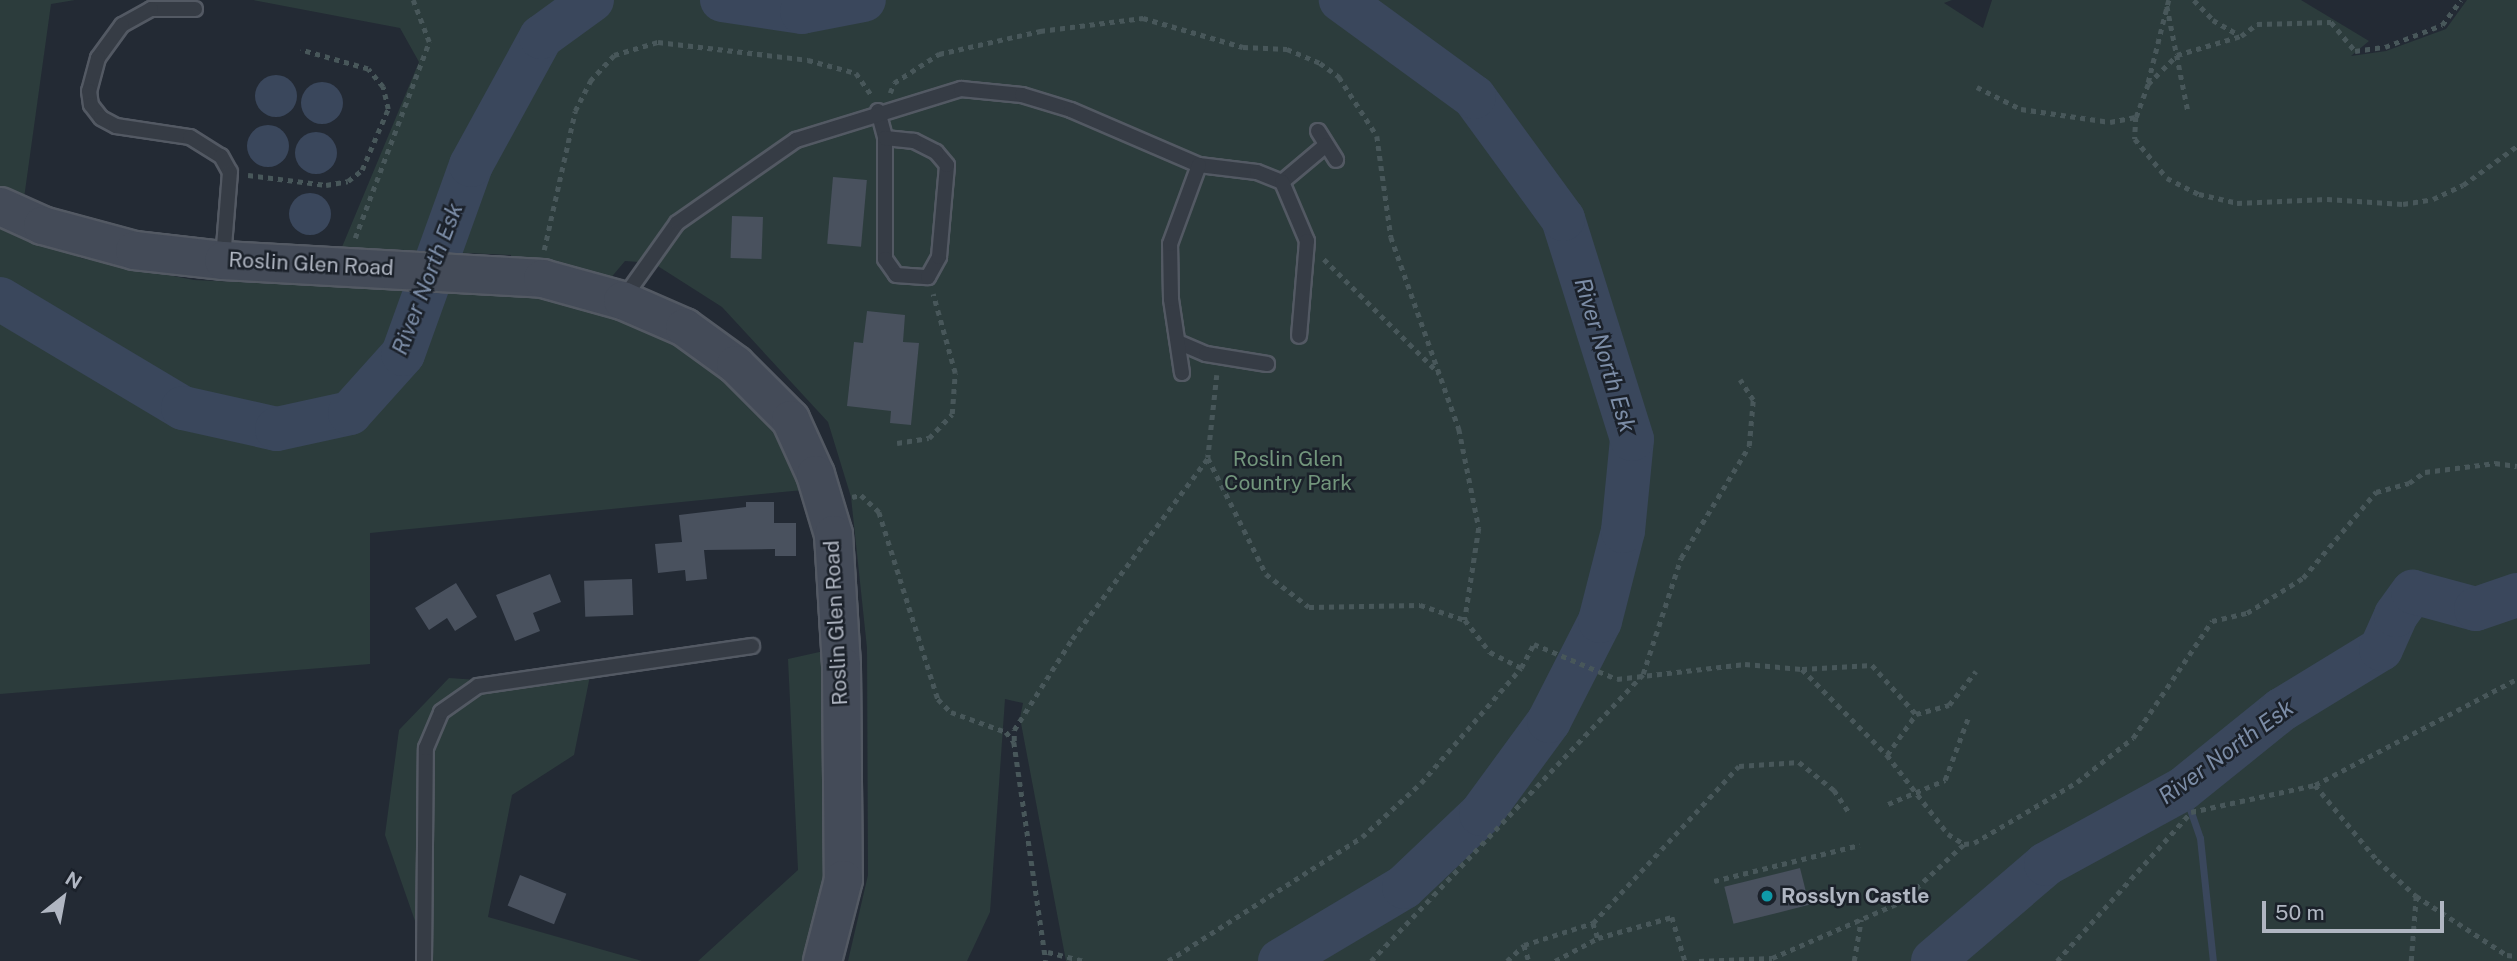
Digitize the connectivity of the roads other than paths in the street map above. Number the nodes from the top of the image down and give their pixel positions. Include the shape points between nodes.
1 (195, 9) dead end
2 (881, 111) junction
3 (1318, 131) dead end
4 (885, 138) junction
5 (1326, 145) junction
6 (1336, 160) dead end
7 (1199, 165) junction
8 (1282, 182) junction
9 (0, 206) edge
10 (223, 260) junction
11 (622, 300) junction
12 (1299, 336) dead end
13 (1180, 343) junction
14 (1267, 364) dead end
15 (1182, 373) dead end
16 (752, 646) dead end
17 (424, 961) edge
18 (822, 961) edge

1 - 10 lane via 151,9 122,25 91,74 91,106 116,126 207,145 230,172
2 - 4 lane
2 - 7 lane via 961,89 1022,95 1071,110
2 - 11 lane via 796,140 677,223
3 - 5 lane
4 - 4 lane via 885,259 897,275 928,277 939,257 947,165 936,152 915,141
5 - 6 lane
5 - 8 lane
7 - 8 lane via 1257,172
7 - 13 lane via 1170,244 1171,299
8 - 12 lane via 1307,241
9 - 10 main road, Roslin Glen Road via 42,225 134,250
10 - 11 main road, Roslin Glen Road via 347,267 527,266
11 - 18 main road, Roslin Glen Road via 684,327 735,364 790,419 824,503 833,534 841,665 843,879
13 - 14 lane via 1218,356
13 - 15 lane
16 - 17 lane via 478,686 442,712 426,748

